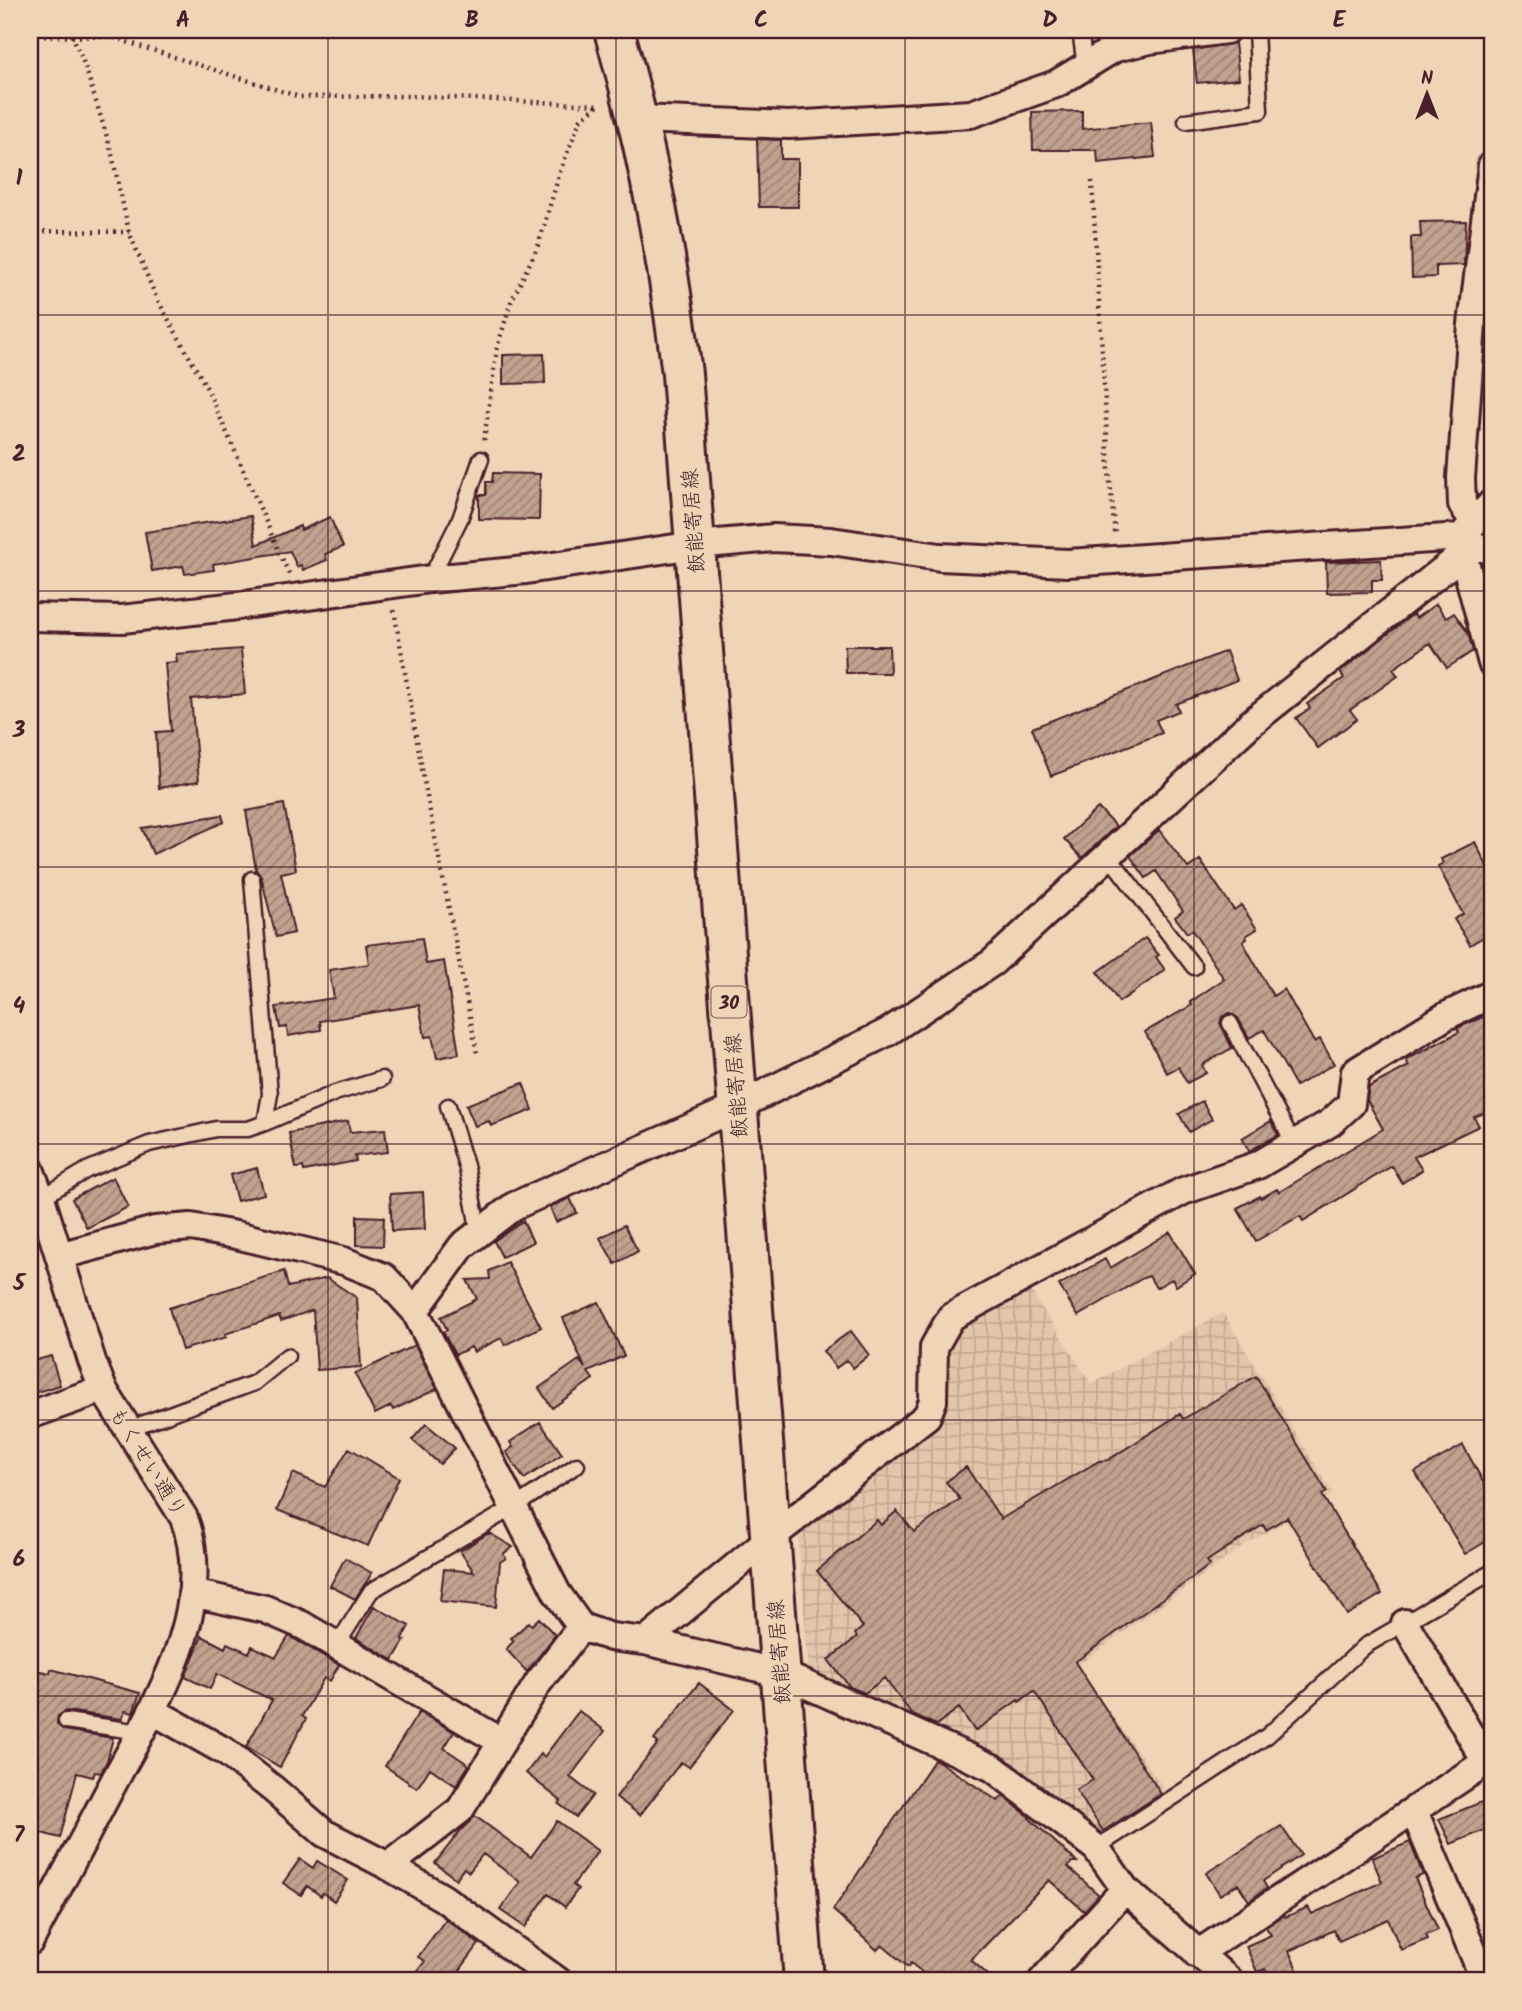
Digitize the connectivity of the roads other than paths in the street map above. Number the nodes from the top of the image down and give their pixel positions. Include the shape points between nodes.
1 (614, 30) edge
2 (1080, 30) edge
3 (1226, 30) edge
4 (1256, 30) edge
5 (1085, 66) junction
6 (623, 108) junction
7 (1186, 121) dead end
8 (1492, 165) edge
9 (481, 459) road end
10 (1473, 529) edge
11 (695, 545) junction
12 (1492, 550) edge
13 (430, 579) junction
14 (30, 617) edge
15 (1492, 663) edge
16 (1108, 855) junction
17 (252, 879) dead end
18 (1194, 967) dead end
19 (1492, 994) edge
20 (1230, 1023) dead end
21 (382, 1079) dead end
22 (448, 1106) dead end
23 (737, 1107) junction
24 (265, 1123) junction
25 (1294, 1144) junction
26 (30, 1169) edge
27 (41, 1198) junction
28 (480, 1233) junction
29 (59, 1256) junction
30 (415, 1311) junction
31 (286, 1356) dead end
32 (103, 1389) junction
33 (30, 1415) edge
34 (128, 1429) junction
35 (577, 1465) dead end
36 (514, 1507) junction
37 (770, 1538) junction
38 (1491, 1577) edge
39 (191, 1593) junction
40 (1405, 1623) junction
41 (581, 1627) junction
42 (645, 1641) junction
43 (337, 1645) junction
44 (780, 1673) junction
45 (66, 1721) dead end
46 (147, 1721) junction
47 (502, 1742) junction
48 (1489, 1760) edge
49 (1414, 1811) junction
50 (1096, 1849) junction
51 (388, 1866) junction
52 (1125, 1889) junction
53 (30, 1941) edge
54 (1197, 1954) junction
55 (558, 1981) edge
56 (804, 1981) edge
57 (1042, 1981) edge
58 (1230, 1981) edge
59 (1485, 1981) edge

1 - 6 main road, 飯能寄居線 / 30
2 - 5 lane
3 - 5 street via 1115,48
4 - 7 lane via 1260,111
5 - 6 street via 1056,84 971,114 789,125
6 - 11 main road, 飯能寄居線 / 30 via 661,229 673,300
8 - 10 street via 1472,324 1461,478 1462,504
9 - 13 lane via 460,519
10 - 11 street via 1068,563 940,557 796,538
10 - 12 street via 1478,547
10 - 15 street
10 - 16 street
11 - 13 street
11 - 23 main road, 飯能寄居線 / 30
13 - 14 street via 122,619
16 - 18 lane
16 - 23 street via 993,962 888,1032
17 - 24 lane via 270,1094
19 - 25 street via 1446,1016 1355,1072 1351,1104 1330,1124
20 - 25 lane
21 - 24 lane
22 - 28 lane
23 - 28 street via 514,1206
23 - 37 main road, 飯能寄居線 / 30
24 - 27 lane via 149,1144 87,1170
25 - 37 street via 1258,1165 1183,1191 951,1317 934,1347 933,1401 927,1416
26 - 27 street, もくせい通り
27 - 29 street, もくせい通り
28 - 30 street via 462,1246
29 - 30 street via 155,1230 191,1227 344,1261 384,1277
29 - 32 street, もくせい通り
30 - 36 street
31 - 34 lane via 254,1383
32 - 33 street
32 - 34 street, もくせい通り
34 - 39 street, もくせい通り via 184,1518 191,1537
35 - 36 lane
36 - 41 street via 557,1593
36 - 43 lane via 371,1591
37 - 42 street
37 - 44 main road, 飯能寄居線 / 30
38 - 40 lane
39 - 43 street via 265,1609
39 - 46 street, もくせい通り via 177,1653
40 - 48 street
40 - 50 lane via 1365,1646 1267,1736
41 - 42 street
41 - 47 street via 538,1682
42 - 44 street
43 - 47 street
44 - 50 street via 993,1768
44 - 56 main road, 飯能寄居線 / 30
45 - 46 lane
46 - 51 street via 226,1752 324,1833
46 - 53 street, もくせい通り
47 - 51 street via 460,1810
48 - 49 street
49 - 54 street
49 - 59 street
50 - 52 street
51 - 55 street via 443,1898
52 - 54 street
52 - 57 street
54 - 58 street

